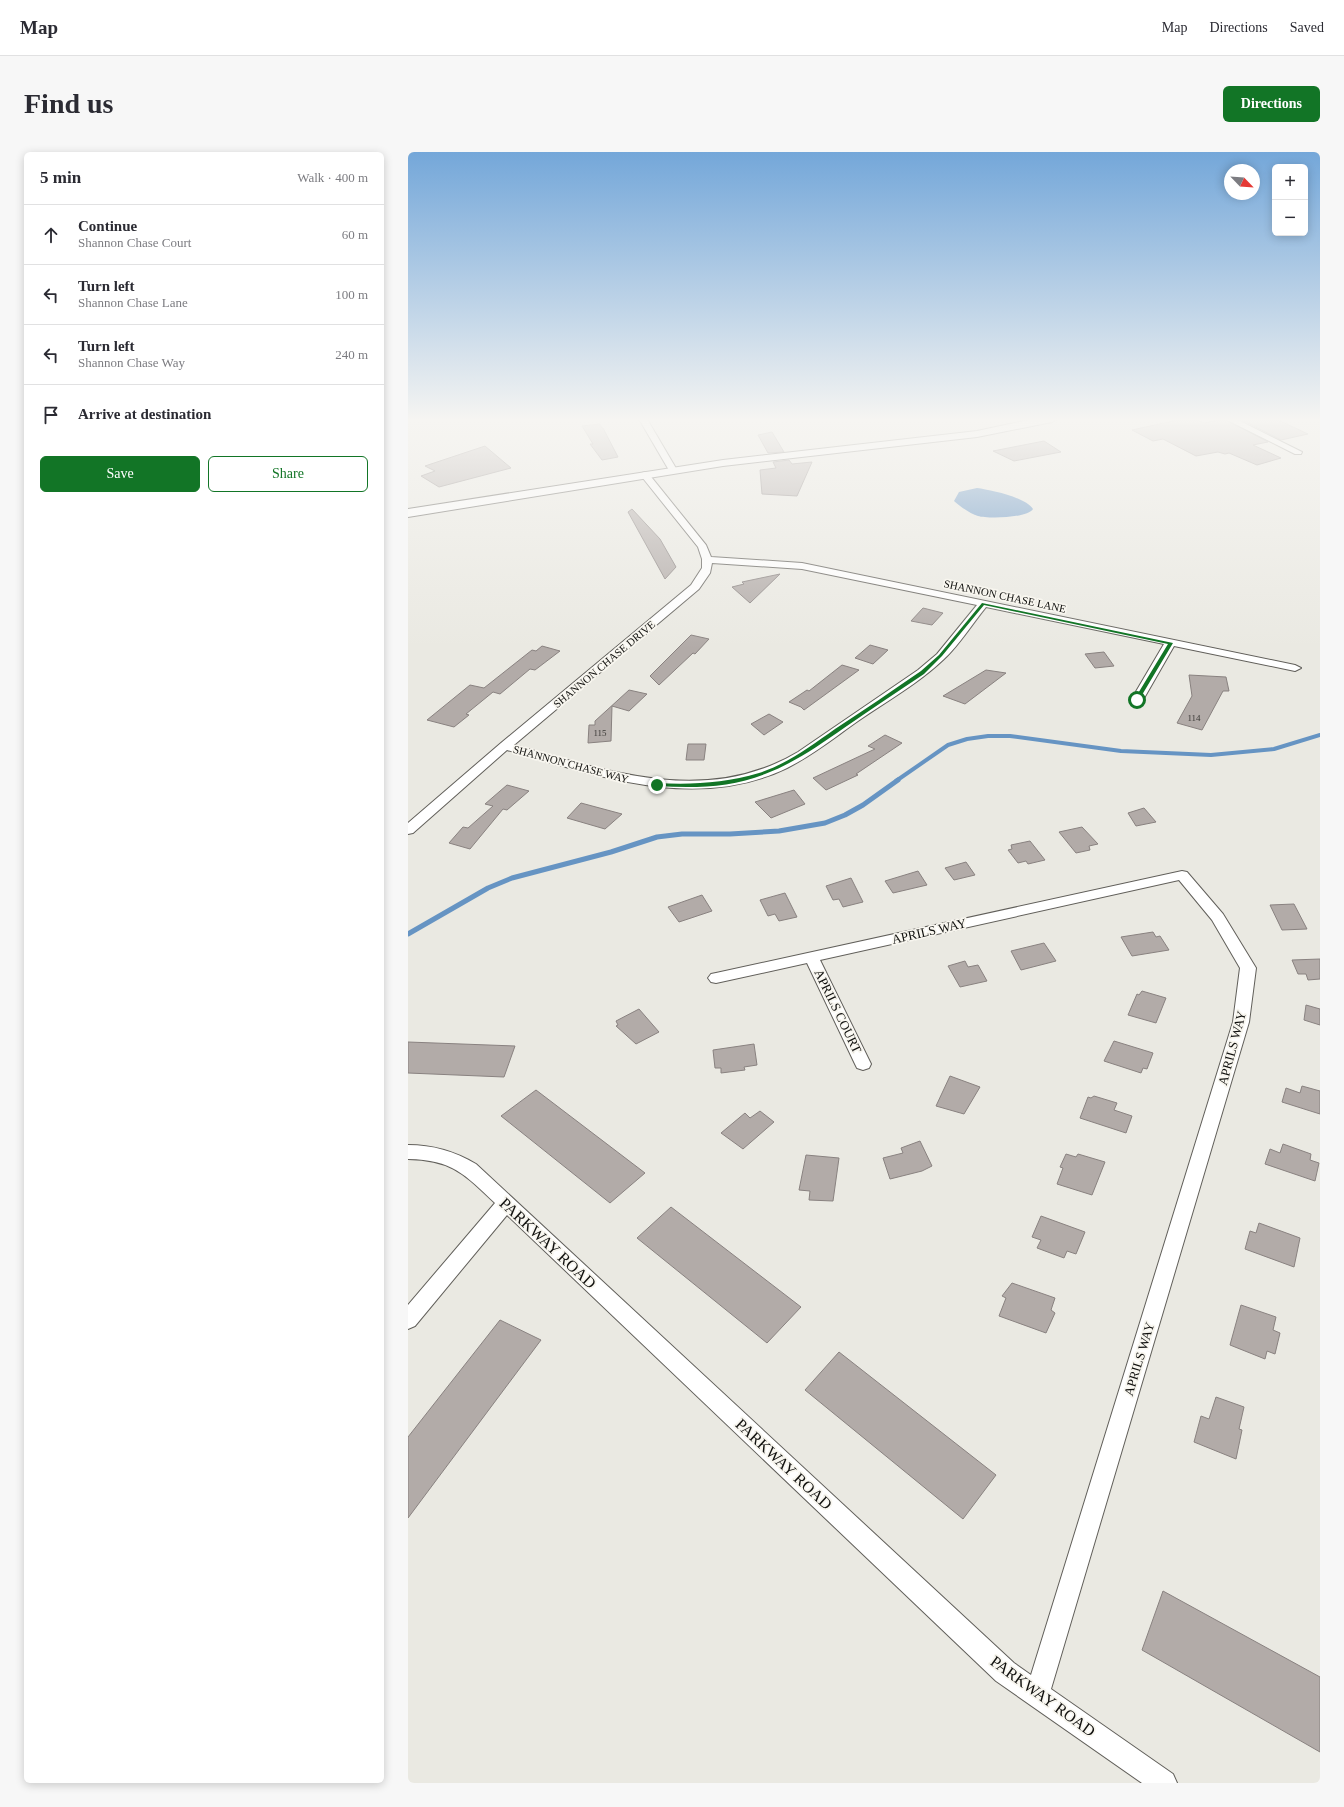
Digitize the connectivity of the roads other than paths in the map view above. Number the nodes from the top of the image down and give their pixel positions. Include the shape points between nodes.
1 (520, 495) edge
2 (661, 495) edge
3 (408, 513) edge
4 (708, 560) junction
5 (983, 604) junction
6 (1170, 643) junction
7 (1295, 668) dead end
8 (1137, 700) dead end
9 (505, 746) junction
10 (408, 830) edge
11 (812, 958) junction
12 (716, 978) dead end
13 (864, 1064) dead end
14 (408, 1152) edge
15 (506, 1203) junction
16 (408, 1320) edge
17 (1037, 1694) junction
18 (1163, 1783) edge

1 - 3 street
2 - 4 street via 703,547
4 - 5 street, SHANNON CHASE LANE via 802,566
4 - 9 street, SHANNON CHASE DRIVE via 706,573 695,587
5 - 6 street, SHANNON CHASE LANE
5 - 9 street, SHANNON CHASE WAY via 940,656 922,672 798,757 736,781 711,785 657,785
6 - 7 street, SHANNON CHASE LANE
6 - 8 street
9 - 10 street, SHANNON CHASE DRIVE
11 - 12 street, APRILS WAY
11 - 13 street, APRILS COURT
11 - 17 street, APRILS WAY via 1182,875 1218,917 1248,968 1242,1022
14 - 15 street, PARKWAY ROAD via 424,1152 452,1158 470,1169
15 - 16 street
15 - 17 street, PARKWAY ROAD via 1006,1672
17 - 18 street, PARKWAY ROAD

